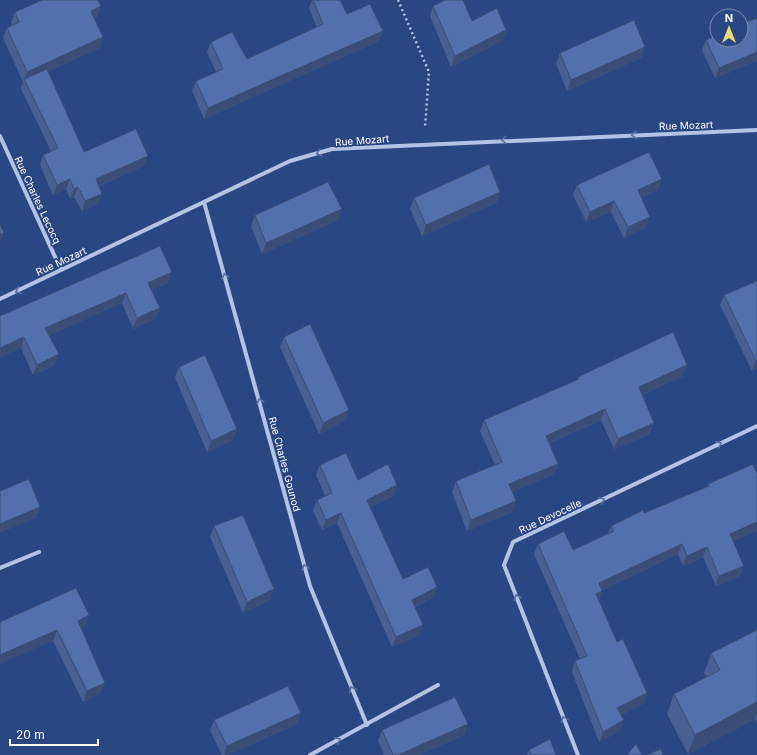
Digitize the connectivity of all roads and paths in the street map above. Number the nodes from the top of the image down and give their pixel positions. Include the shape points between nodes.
1 (398, 0) edge
2 (757, 130) edge
3 (0, 136) edge
4 (424, 144) junction
5 (204, 202) junction
6 (61, 270) junction
7 (0, 299) edge
8 (757, 426) edge
9 (39, 552) dead end
10 (0, 568) edge
11 (438, 685) dead end
12 (366, 725) junction
13 (310, 755) edge
14 (578, 755) edge

1 - 4 path via 429,72
2 -> 4 street, Rue Mozart
3 - 6 street, Rue Charles Lecocq
4 -> 5 street, Rue Mozart via 332,149 290,161
5 - 6 street, Rue Mozart
12 -> 5 street, Rue Charles Gounod via 310,586
6 -> 7 street, Rue Mozart
14 -> 8 street, Rue Devocelle via 504,565 513,542
9 - 10 street
11 - 12 street
13 -> 12 street

